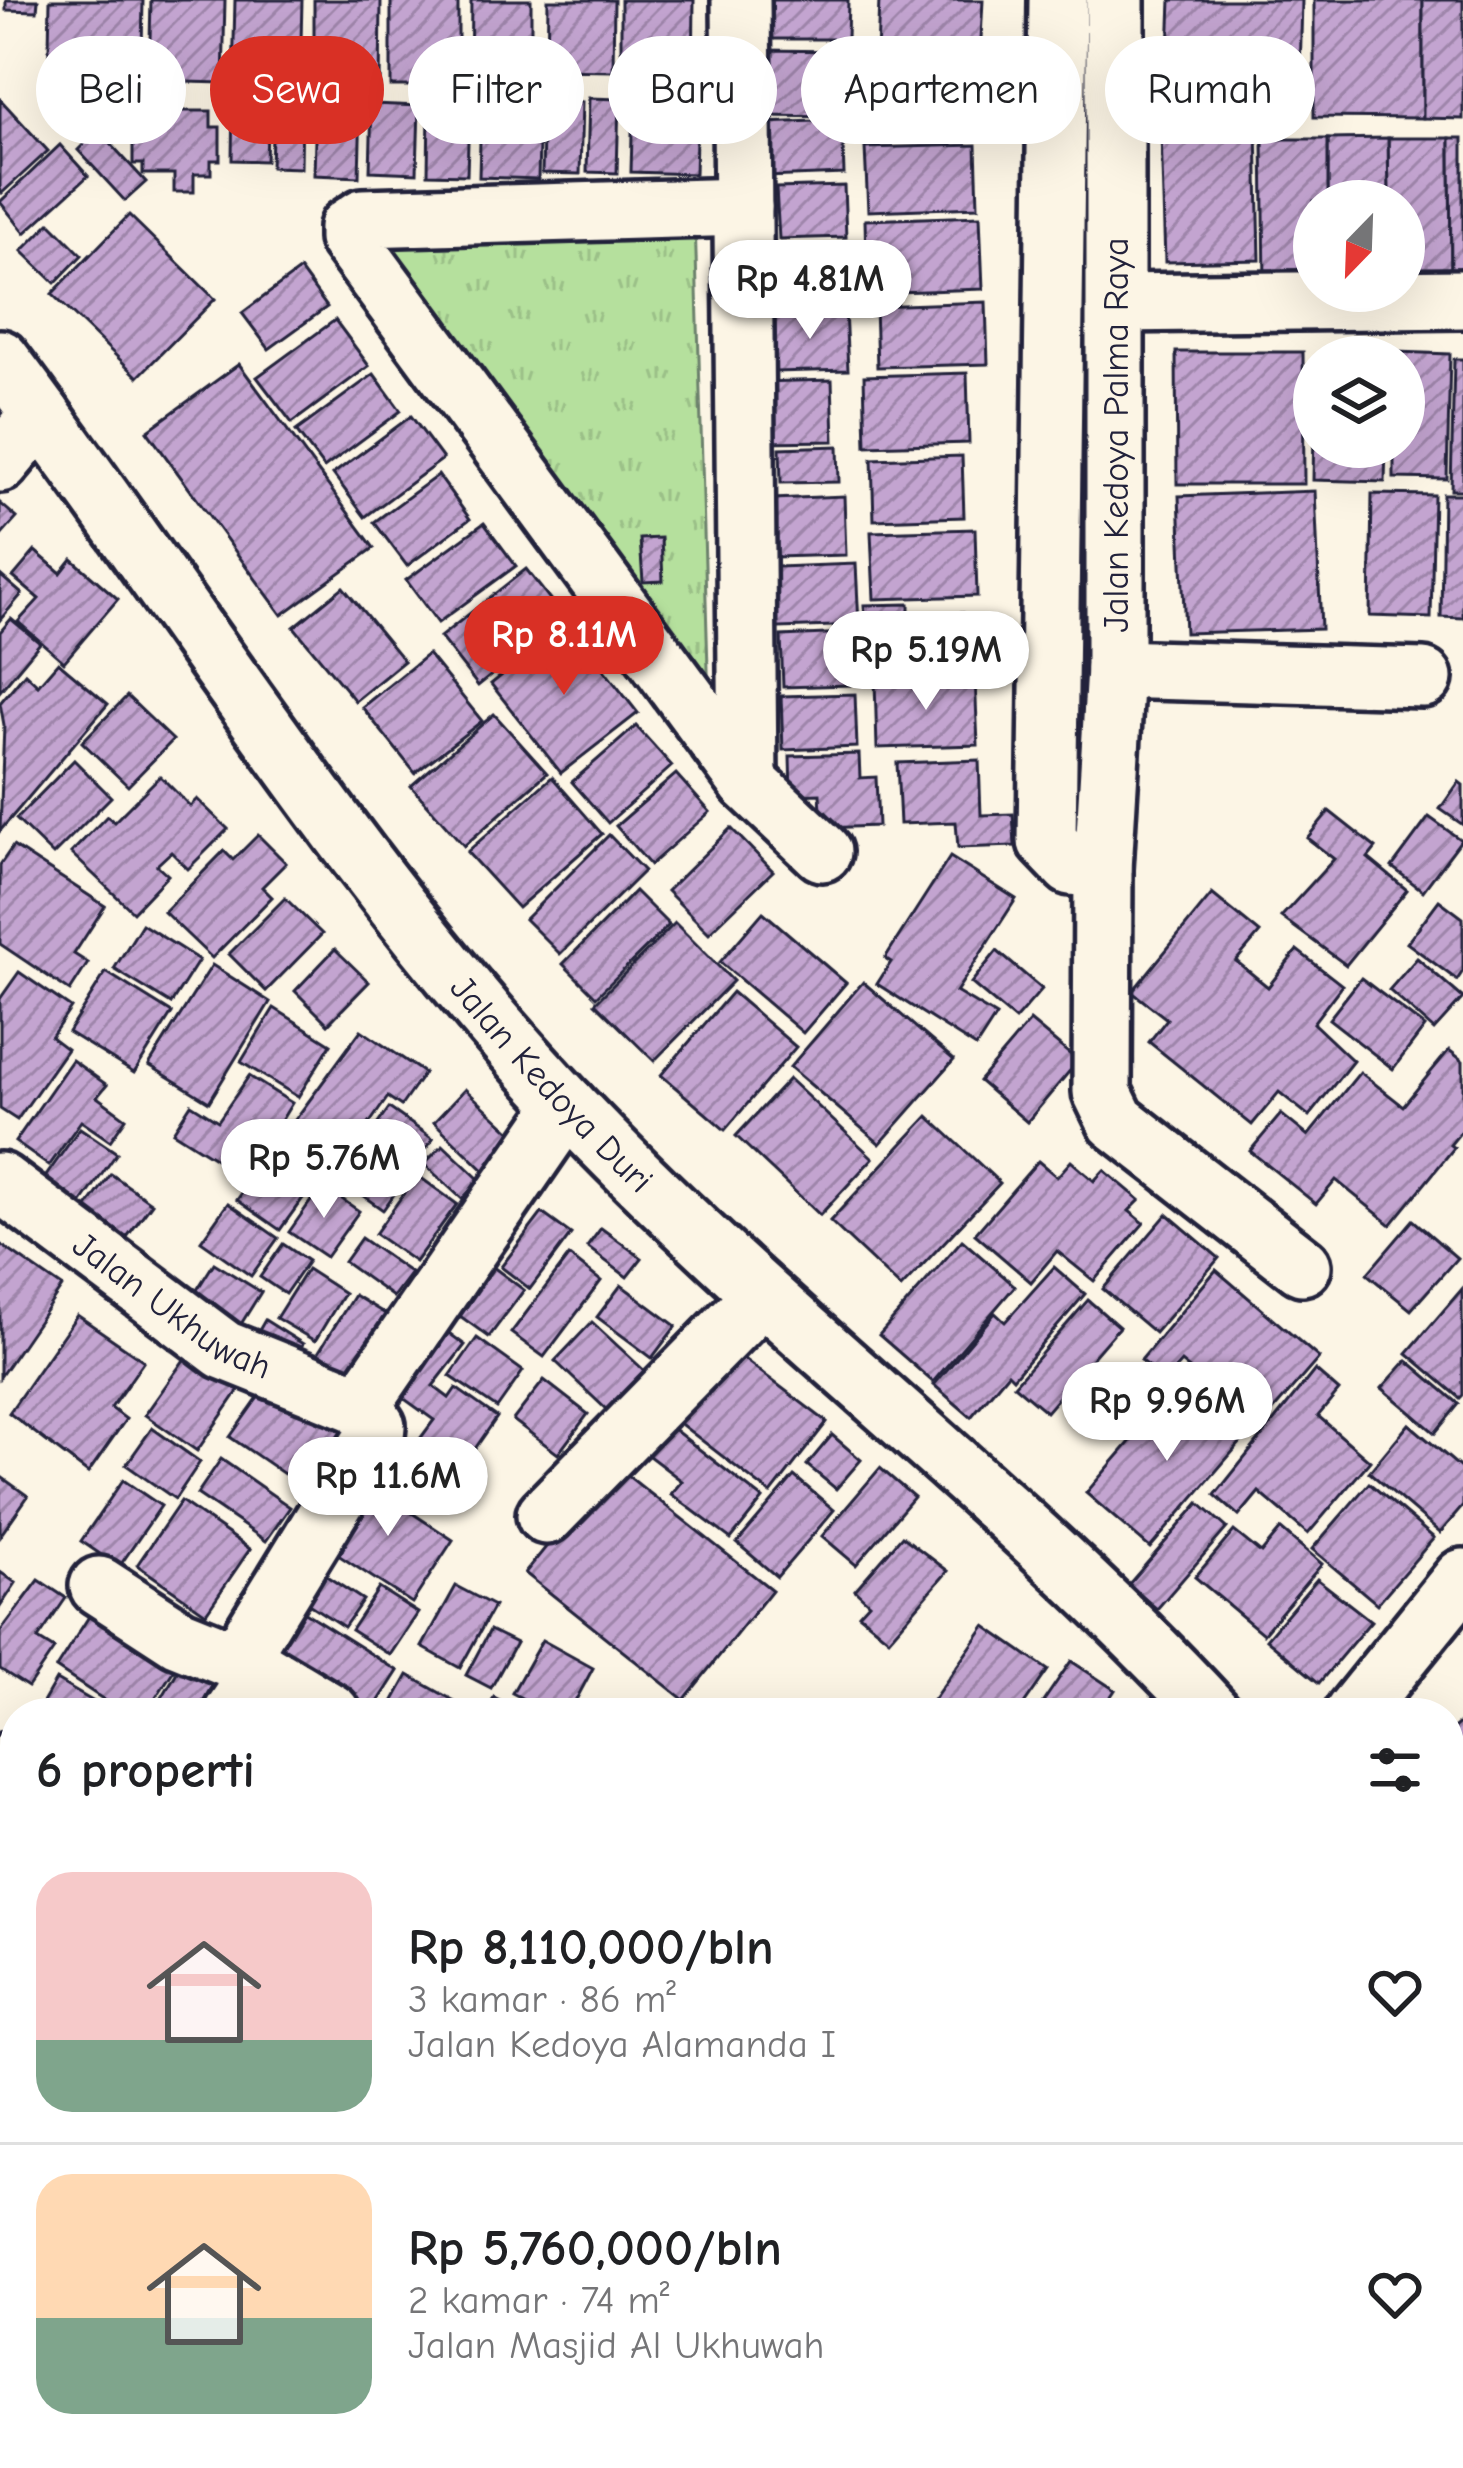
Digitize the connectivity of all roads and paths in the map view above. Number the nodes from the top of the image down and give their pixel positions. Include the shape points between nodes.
1 (741, 0) edge
2 (1058, 0) edge
3 (1115, 0) edge
4 (743, 207) junction
5 (1463, 299) edge
6 (1117, 303) junction
7 (0, 359) edge
8 (41, 414) junction
9 (0, 464) edge
10 (1115, 669) junction
11 (1423, 678) dead end
12 (748, 782) junction
13 (822, 852) dead end
14 (1103, 869) junction
15 (567, 1105) junction
16 (0, 1182) edge
17 (1302, 1266) dead end
18 (762, 1295) junction
19 (361, 1405) junction
20 (546, 1515) dead end
21 (1463, 1578) edge
22 (99, 1586) dead end
23 (244, 1682) edge
24 (289, 1698) edge
25 (1197, 1698) edge
26 (1366, 1698) edge

1 - 4 street
2 - 14 street, Jalan Kedoya Palma Raya via 1047,841 1071,866
3 - 6 street, Jalan Kedoya Palma Raya
4 - 12 street
4 - 12 street via 363,218 348,228 351,246
5 - 6 street
6 - 10 street, Jalan Kedoya Palma Raya
7 - 8 street, Jalan Kedoya Duri
8 - 9 street
8 - 15 street, Jalan Kedoya Duri via 437,962
10 - 11 street
10 - 14 street, Jalan Kedoya Palma Raya
12 - 13 street
14 - 17 street, Jalan Kedoya Palma Raya via 1107,1105 1116,1121
15 - 18 street, Jalan Kedoya Duri
15 - 19 street
16 - 19 street, Jalan Ukhuwah via 224,1350
18 - 20 street
18 - 25 street, Jalan Kedoya Duri via 1081,1580
19 - 23 street via 374,1436
21 - 26 street
22 - 23 street
23 - 24 street

